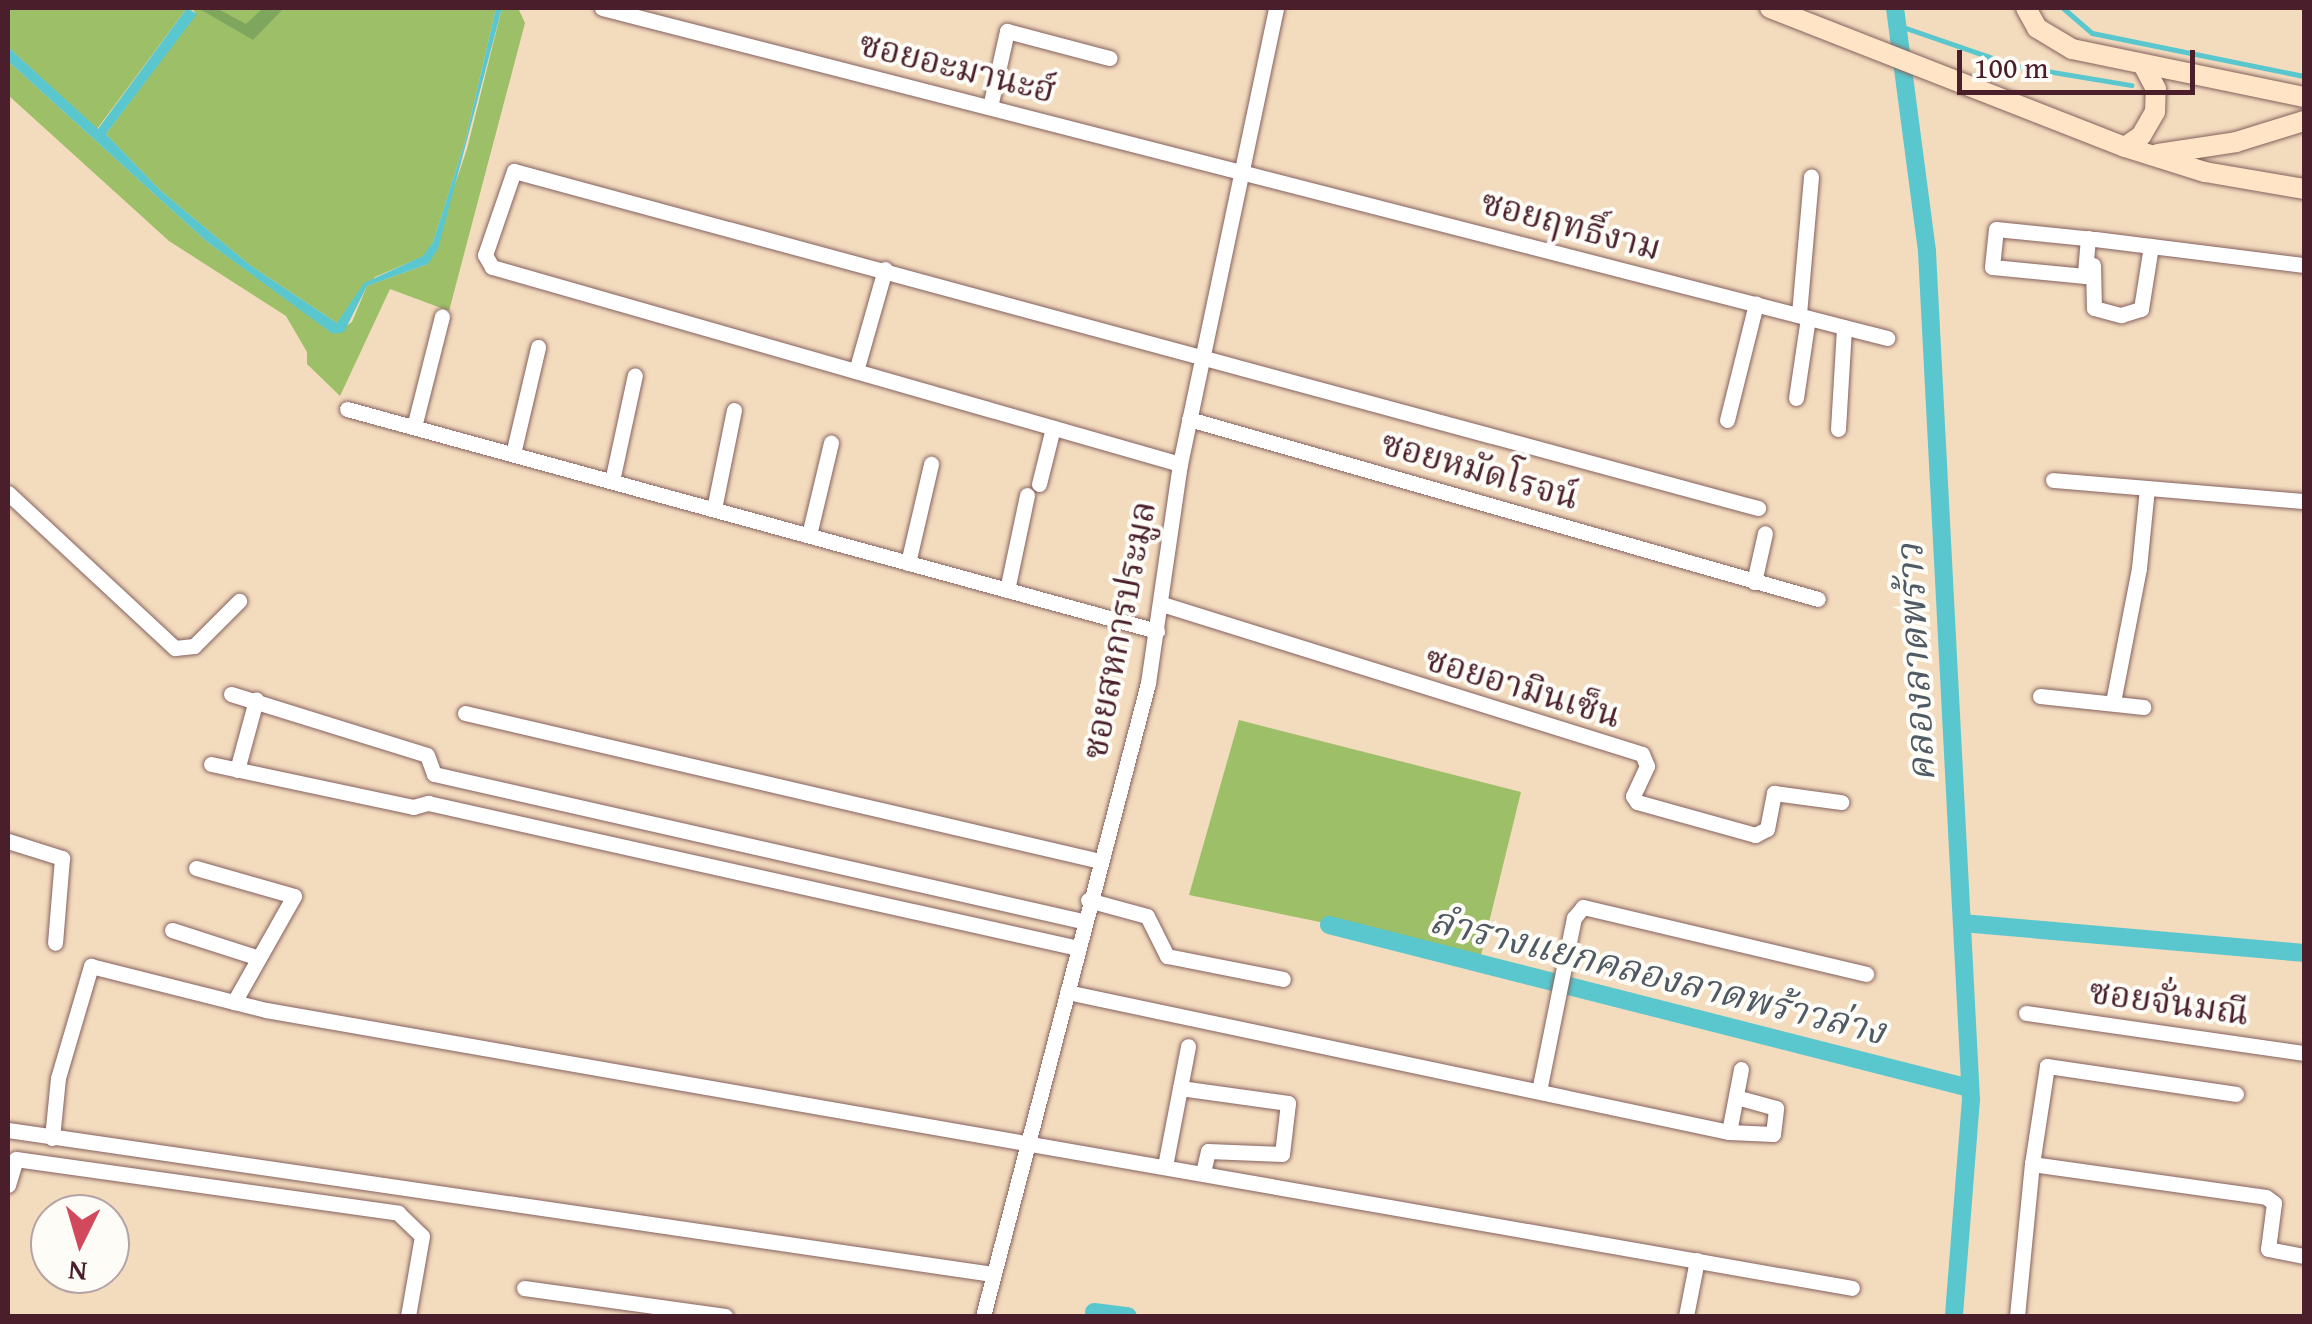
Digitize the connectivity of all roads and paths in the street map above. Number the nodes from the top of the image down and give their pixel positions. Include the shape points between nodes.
1 (602, 8) edge
2 (1276, 8) edge
3 (2026, 8) edge
4 (1777, 10) edge
5 (1109, 58) dead end
6 (2144, 66) junction
7 (2304, 97) edge
8 (990, 107) junction
9 (2304, 121) edge
10 (2126, 147) junction
11 (2150, 155) junction
12 (1240, 170) junction
13 (1811, 177) dead end
14 (2304, 188) edge
15 (2092, 238) junction
16 (2151, 246) junction
17 (2304, 264) edge
18 (885, 268) junction
19 (1756, 304) junction
20 (442, 316) dead end
21 (1803, 316) junction
22 (1844, 327) junction
23 (1887, 338) dead end
24 (538, 347) dead end
25 (1202, 354) junction
26 (856, 371) junction
27 (635, 375) dead end
28 (1796, 398) dead end
29 (347, 408) dead end
30 (734, 410) dead end
31 (1189, 418) junction
32 (1727, 420) dead end
33 (414, 427) junction
34 (1053, 428) junction
35 (1838, 429) dead end
36 (831, 443) dead end
37 (513, 454) junction
38 (930, 464) dead end
39 (1180, 464) junction
40 (2053, 480) dead end
41 (612, 481) junction
42 (2146, 488) junction
43 (8, 493) edge
44 (2304, 501) edge
45 (1758, 508) dead end
46 (714, 509) junction
47 (1765, 534) dead end
48 (809, 535) junction
49 (908, 562) junction
50 (1754, 582) junction
51 (1007, 590) junction
52 (1818, 598) dead end
53 (239, 601) dead end
54 (1162, 604) junction
55 (1158, 631) junction
56 (231, 694) dead end
57 (2040, 696) dead end
58 (256, 700) junction
59 (2113, 702) junction
60 (2144, 706) dead end
61 (465, 713) dead end
62 (211, 764) dead end
63 (236, 770) junction
64 (434, 774) junction
65 (1841, 802) dead end
66 (428, 803) junction
67 (634, 819) junction
68 (8, 841) edge
69 (631, 846) junction
70 (1100, 861) junction
71 (196, 868) dead end
72 (860, 870) junction
73 (855, 895) junction
74 (990, 900) junction
75 (1088, 900) junction
76 (1082, 921) junction
77 (984, 926) junction
78 (172, 930) dead end
79 (55, 943) dead end
80 (1074, 947) junction
81 (259, 958) junction
82 (1866, 974) dead end
83 (1283, 979) dead end
84 (1067, 992) junction
85 (234, 1002) junction
86 (2026, 1013) dead end
87 (1188, 1046) dead end
88 (2304, 1053) edge
89 (1741, 1069) dead end
90 (1180, 1088) junction
91 (1538, 1091) junction
92 (2236, 1094) dead end
93 (1736, 1097) junction
94 (15, 1132) edge
95 (1729, 1132) junction
96 (52, 1138) junction
97 (1028, 1142) junction
98 (16, 1159) junction
99 (2032, 1164) junction
100 (1165, 1166) junction
101 (1203, 1173) junction
102 (8, 1185) edge
103 (2304, 1256) edge
104 (1697, 1260) junction
105 (993, 1274) junction
106 (524, 1288) dead end
107 (1852, 1288) dead end
108 (408, 1316) edge
109 (724, 1316) edge
110 (983, 1316) edge
111 (1686, 1316) edge
112 (2017, 1316) edge

1 - 8 street, ซอยอะมานะฮ์
2 - 12 street, ซอยสหการประมูล
3 - 6 street via 2037,28 2061,43
4 - 10 street
5 - 8 street via 1008,31
6 - 7 street
6 - 10 street via 2156,89 2154,112
8 - 12 street, ซอยอะมานะฮ์
9 - 11 street via 2236,142
10 - 11 street
11 - 14 street via 2205,172
12 - 19 street, ซอยฤทธิ์งาม
12 - 25 street, ซอยสหการประมูล
13 - 21 street
15 - 15 street via 2085,276 1992,268 1996,230
15 - 16 street
15 - 16 street via 2094,308 2122,315 2141,309
16 - 17 street
18 - 25 street
18 - 26 street
18 - 26 street via 518,169 484,256 492,267
19 - 21 street, ซอยฤทธิ์งาม
19 - 32 street
20 - 33 street
21 - 22 street, ซอยฤทธิ์งาม
21 - 28 street
22 - 23 street, ซอยฤทธิ์งาม
22 - 35 street
24 - 37 street
25 - 31 street, ซอยสหการประมูล
25 - 45 street
26 - 34 street
27 - 41 street
29 - 33 street
30 - 46 street
31 - 39 street, ซอยสหการประมูล
31 - 50 street, ซอยหมัดโรจน์
33 - 37 street
34 - 39 street
34 - 51 street
36 - 48 street
37 - 41 street
38 - 49 street
39 - 54 street, ซอยสหการประมูล
40 - 42 street
41 - 46 street
42 - 44 street
42 - 59 street via 2140,568
43 - 53 street via 175,648 194,646
46 - 48 street
47 - 50 street
48 - 49 street
49 - 51 street
50 - 52 street, ซอยหมัดโรจน์
51 - 55 street
54 - 55 street, ซอยสหการประมูล
54 - 65 street, ซอยอามินเซ็น via 1642,754 1647,766 1633,796 1637,802 1760,834 1767,830 1774,793
55 - 70 street, ซอยสหการประมูล
56 - 58 street
57 - 59 street
58 - 63 street
58 - 64 street via 427,755
59 - 60 street
61 - 70 street
62 - 63 street
63 - 66 street via 412,807
64 - 66 street
64 - 67 street
66 - 69 street
67 - 69 street
67 - 72 street
68 - 79 street via 62,858
69 - 73 street
70 - 75 street, ซอยสหการประมูล
71 - 81 street via 294,896
72 - 73 street
72 - 74 street
73 - 77 street
74 - 76 street
74 - 77 street
75 - 76 street, ซอยสหการประมูล
75 - 83 street via 1148,916 1168,956
76 - 80 street, ซอยสหการประมูล
77 - 80 street
78 - 81 street
80 - 84 street, ซอยสหการประมูล
81 - 85 street
82 - 91 street via 1587,906 1574,918
84 - 91 street
84 - 97 street, ซอยสหการประมูล
85 - 96 street via 92,966 58,1078
85 - 97 street
86 - 88 street, ซอยจั่นมณี
87 - 90 street
89 - 93 street
90 - 100 street
90 - 101 street via 1288,1103 1282,1154 1210,1150
91 - 95 street
92 - 99 street via 2047,1066
93 - 95 street
93 - 95 street via 1776,1108 1774,1132
94 - 96 street
94 - 98 street
96 - 105 street
97 - 100 street
97 - 105 street, ซอยสหการประมูล
98 - 102 street
98 - 108 street via 398,1212 422,1236
99 - 103 street via 2266,1197 2274,1203 2268,1249
99 - 112 street
100 - 101 street
101 - 104 street
104 - 107 street
104 - 111 street
105 - 110 street, ซอยสหการประมูล
106 - 109 street

